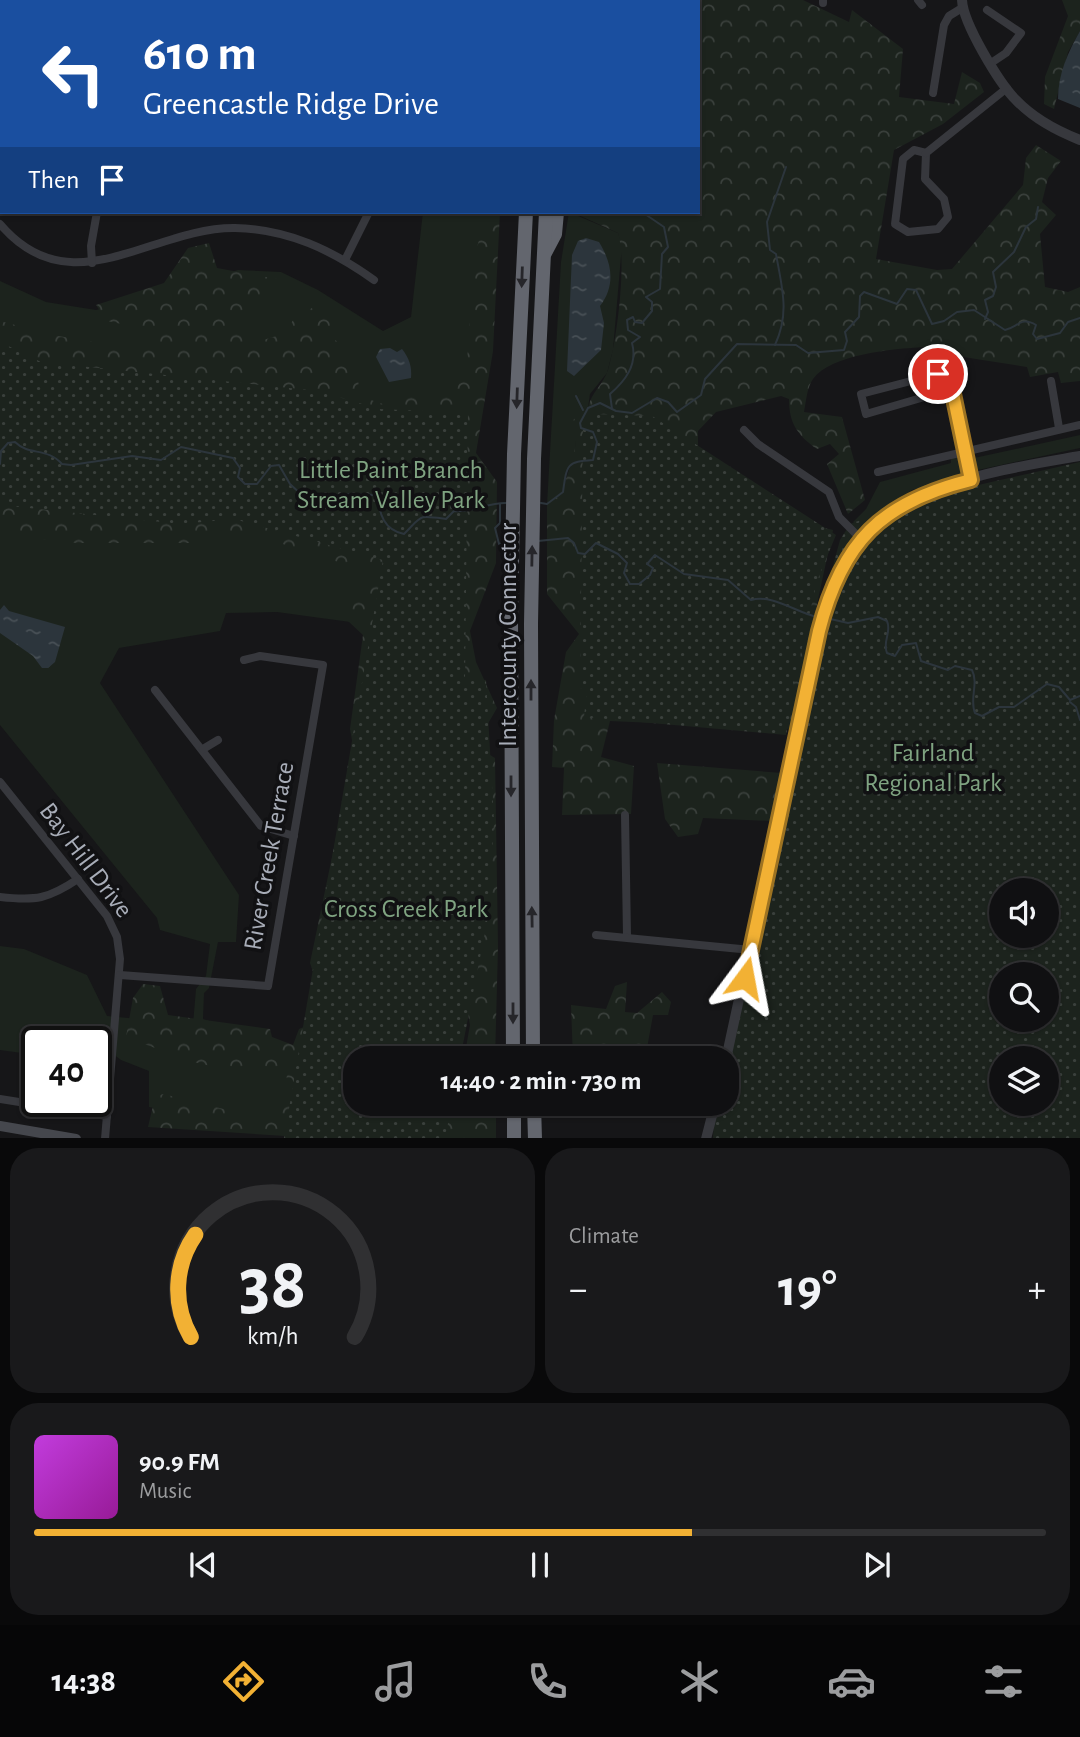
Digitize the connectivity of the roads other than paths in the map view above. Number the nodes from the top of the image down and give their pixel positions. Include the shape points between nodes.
1 (962, 4) edge
2 (987, 10) dead end
3 (992, 63) junction
4 (1007, 88) junction
5 (933, 93) dead end
6 (1080, 140) edge
7 (926, 152) junction
8 (97, 214) edge
9 (368, 214) edge
10 (526, 214) edge
11 (546, 214) edge
12 (557, 214) edge
13 (0, 224) edge
14 (544, 254) junction
15 (345, 260) junction
16 (92, 262) junction
17 (374, 280) dead end
18 (1051, 381) dead end
19 (952, 389) junction
20 (1080, 425) edge
21 (1059, 428) junction
22 (744, 430) dead end
23 (965, 450) junction
24 (1080, 456) edge
25 (878, 472) dead end
26 (971, 480) junction
27 (860, 538) junction
28 (244, 660) dead end
29 (155, 690) dead end
30 (218, 740) dead end
31 (203, 749) junction
32 (0, 782) edge
33 (625, 815) dead end
34 (294, 836) junction
35 (78, 879) junction
36 (0, 897) edge
37 (596, 935) dead end
38 (627, 936) junction
39 (751, 950) junction
40 (120, 975) junction
41 (513, 1046) edge
42 (533, 1046) edge
43 (729, 1046) edge
44 (112, 1062) edge
45 (0, 1099) edge
46 (21, 1102) edge
47 (514, 1116) edge
48 (534, 1116) edge
49 (712, 1116) edge
50 (107, 1117) edge
51 (0, 1126) edge
52 (69, 1138) edge
53 (105, 1138) edge
54 (514, 1138) edge
55 (535, 1138) edge
56 (706, 1138) edge

1 - 3 street via 977,42
1 - 5 street via 944,25
2 - 3 street via 1021,33
3 - 4 street
4 - 6 street via 1039,118
4 - 7 street
7 - 7 street via 914,150 903,159 895,207 895,224 901,231 938,229 948,217 944,200 925,179
8 - 16 street
9 - 15 street
10 -> 41 highway, Intercounty Connector via 514,454
11 - 14 highway, Intercounty Connector
12 - 14 highway via 555,233
13 - 16 street via 21,246 72,264
42 -> 14 highway, Intercounty Connector via 531,624
15 - 16 street via 296,237 233,228 201,231
15 - 17 street
18 - 21 street
19 - 19 street via 866,414 860,394 938,374 947,377
19 - 23 street
20 - 21 street
21 - 23 street
22 - 27 street via 829,492 839,517
23 - 25 street
23 - 26 street
24 - 26 street
26 - 27 street via 915,498
27 - 39 street via 836,575 822,618
28 - 34 street, River Creek Terrace via 260,656 323,665
29 - 31 street
30 - 31 street
31 - 34 street via 261,826
32 - 35 street, Bay Hill Drive
33 - 38 street
34 - 40 street, River Creek Terrace via 268,986
35 - 36 street via 55,895 31,900
35 - 40 street, Bay Hill Drive via 113,926 120,948
37 - 38 street
38 - 39 street
39 - 43 street
40 - 44 street, Bay Hill Drive
45 - 46 street
47 - 54 highway
48 - 55 highway
49 - 56 street
50 - 53 street, Bay Hill Drive
51 - 52 main road

